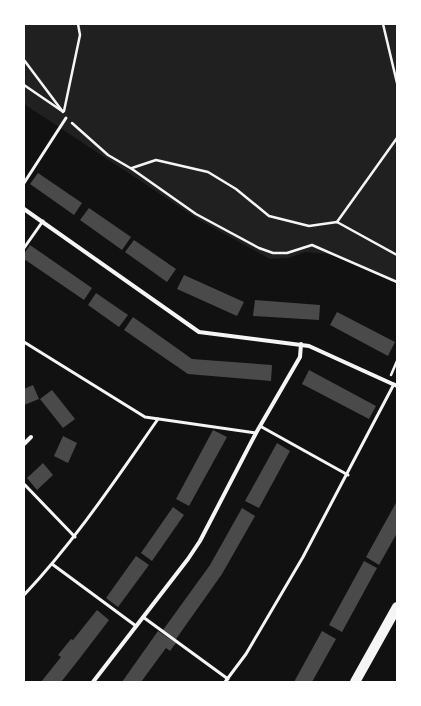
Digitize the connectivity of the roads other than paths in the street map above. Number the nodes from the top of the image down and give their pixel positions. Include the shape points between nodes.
1 (66, 118) road end
2 (24, 183) edge
3 (24, 209) edge
4 (43, 221) junction
5 (24, 248) edge
6 (24, 342) edge
7 (301, 344) junction
8 (396, 385) edge
9 (158, 419) junction
10 (260, 426) junction
11 (256, 433) junction
12 (31, 437) dead end
13 (24, 444) edge
14 (348, 475) junction
15 (24, 484) edge
16 (75, 537) junction
17 (52, 564) junction
18 (24, 595) edge
19 (397, 607) edge
20 (143, 617) junction
21 (136, 626) junction
22 (227, 680) edge
23 (93, 682) edge
24 (355, 682) edge

1 - 2 lane
3 - 4 street
4 - 5 lane
4 - 7 street via 199,332
6 - 9 lane via 145,417
7 - 8 street
7 - 10 street via 300,357
8 - 14 lane
9 - 11 lane
9 - 16 lane
10 - 11 street
10 - 14 lane
11 - 20 street via 200,540
12 - 13 street
14 - 22 lane via 246,654
15 - 16 lane
16 - 17 lane
17 - 18 lane
17 - 21 lane
19 - 24 main road
20 - 21 street
20 - 22 lane
21 - 23 street

